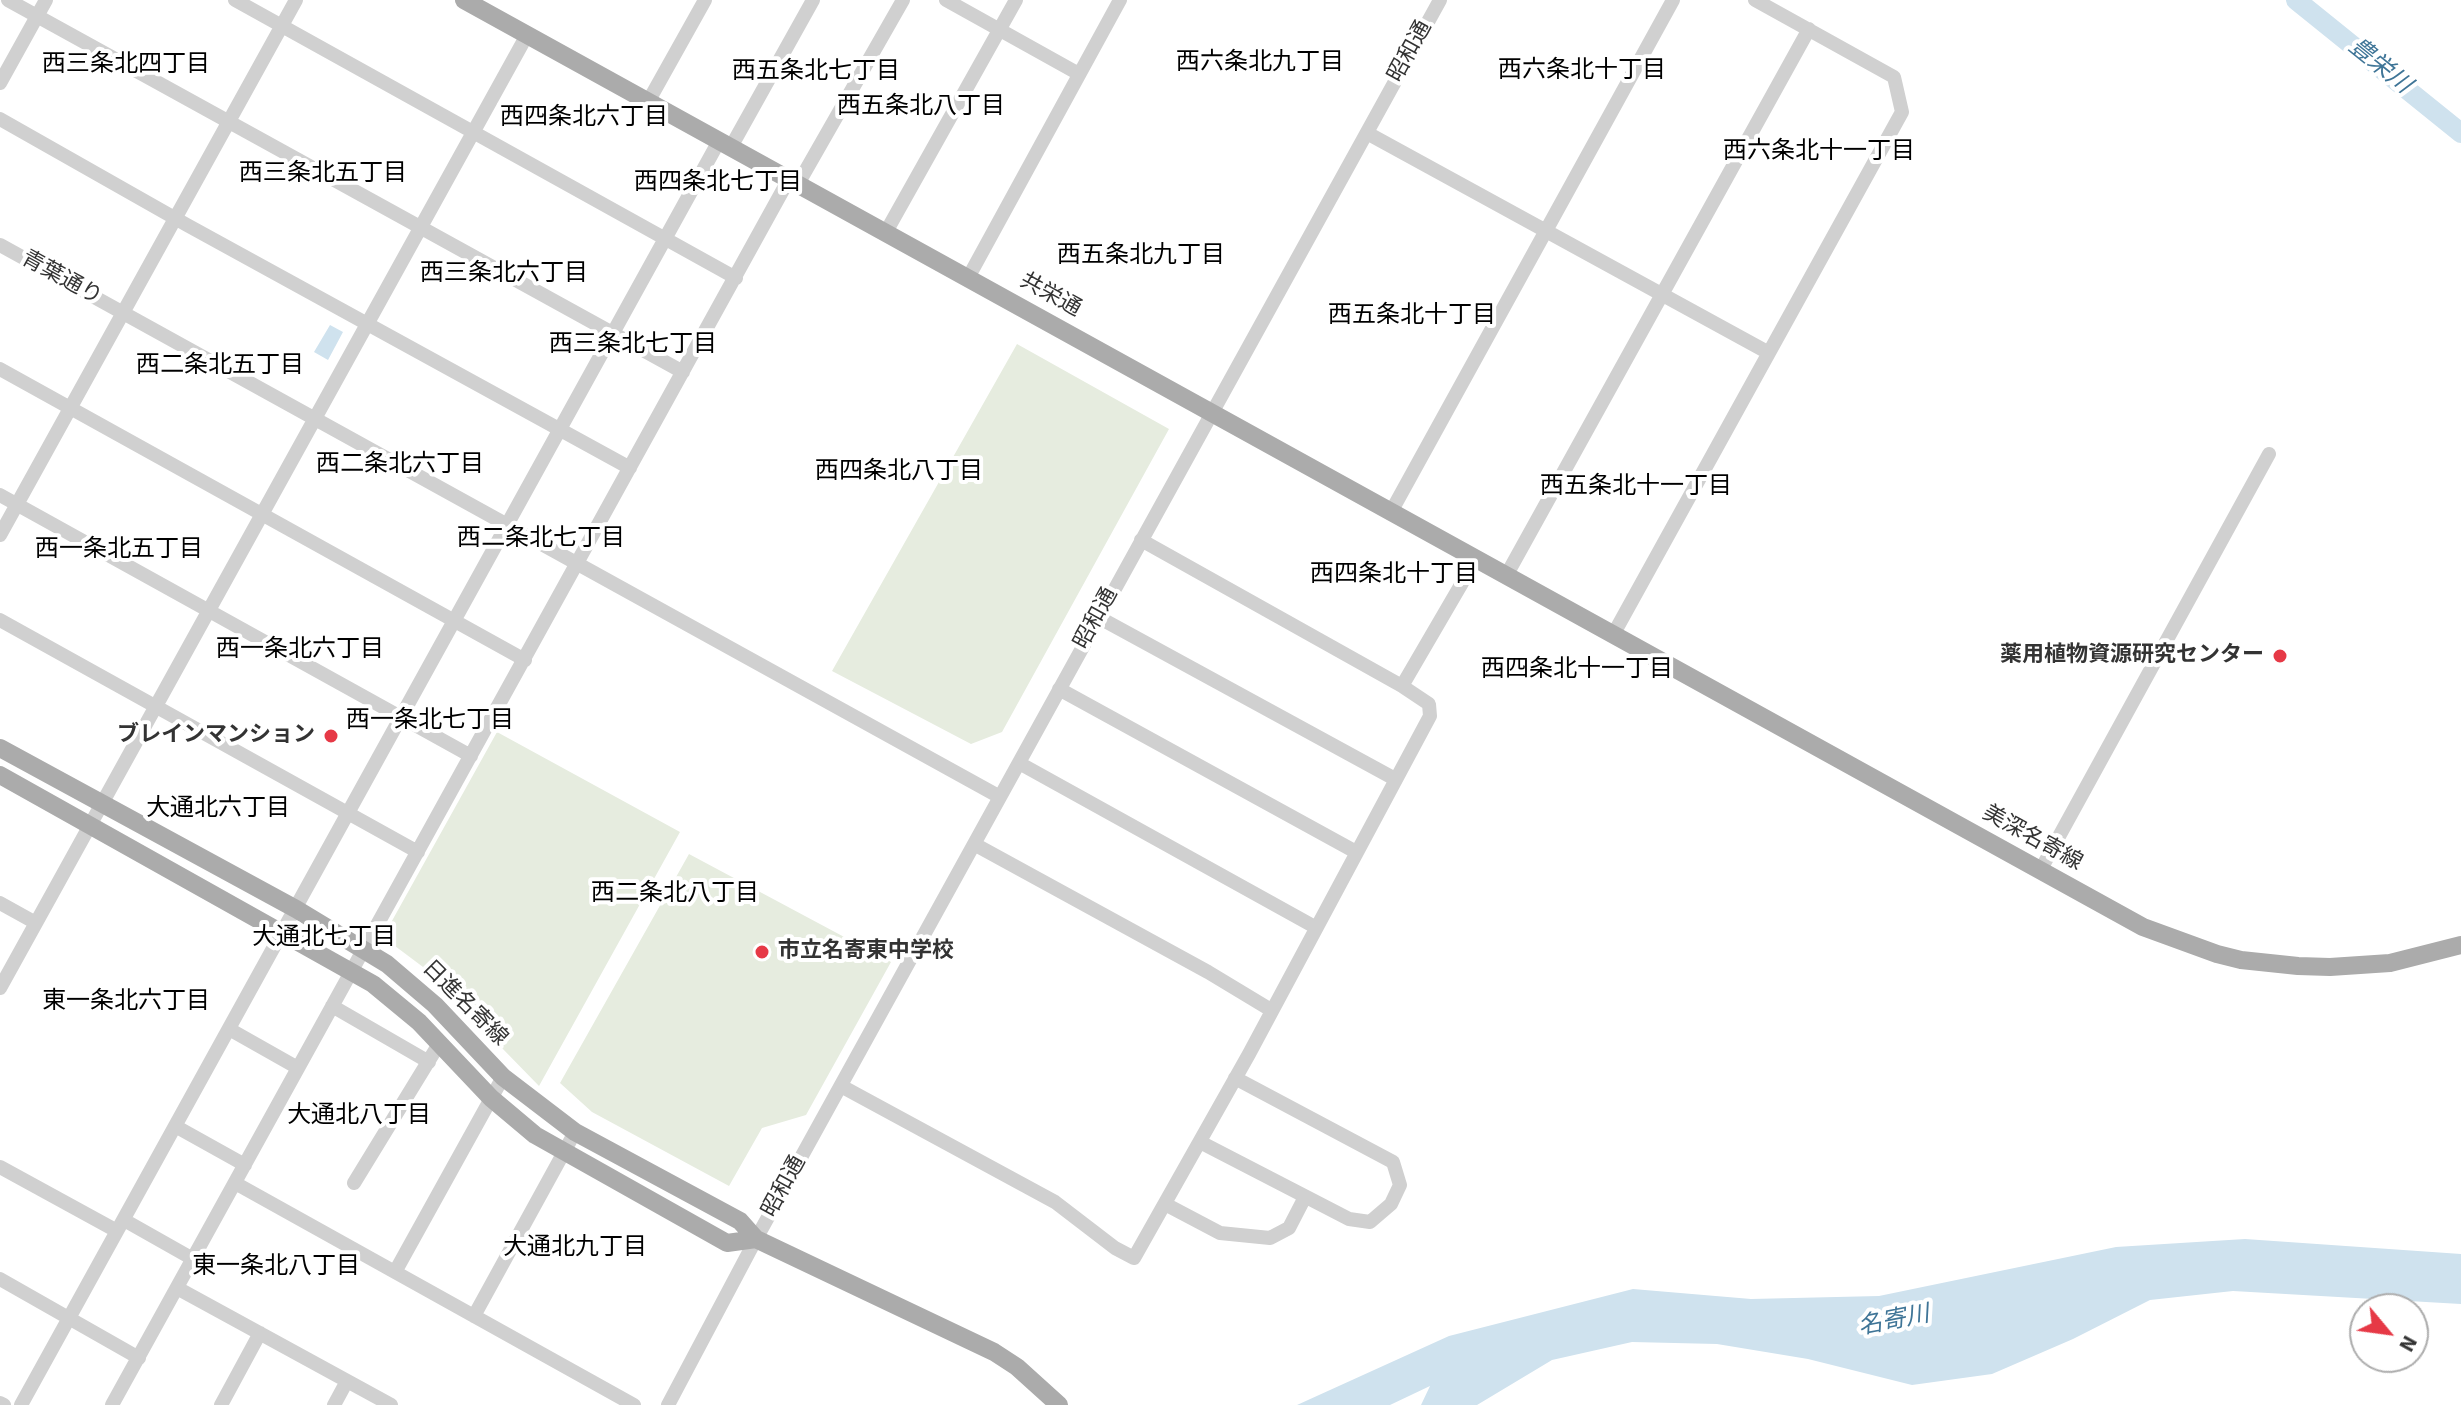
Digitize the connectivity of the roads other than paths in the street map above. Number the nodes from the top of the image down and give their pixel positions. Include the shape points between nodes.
1 (8, 0) edge
2 (46, 0) edge
3 (235, 0) edge
4 (296, 0) edge
5 (464, 0) edge
6 (705, 0) edge
7 (813, 0) edge
8 (903, 0) edge
9 (946, 0) edge
10 (1016, 0) edge
11 (1120, 0) edge
12 (1440, 0) edge
13 (1673, 0) edge
14 (1755, 0) edge
15 (37, 16) junction
16 (281, 26) junction
17 (1809, 29) junction
18 (999, 31) junction
19 (527, 35) junction
20 (1079, 74) junction
21 (0, 83) edge
22 (648, 102) junction
23 (0, 119) edge
24 (228, 122) junction
25 (474, 131) junction
26 (1367, 133) junction
27 (725, 144) junction
28 (794, 182) junction
29 (175, 219) junction
30 (420, 228) junction
31 (1546, 230) junction
32 (886, 232) junction
33 (665, 239) junction
34 (0, 245) edge
35 (736, 278) junction
36 (968, 278) junction
37 (1663, 294) junction
38 (123, 313) junction
39 (366, 324) junction
40 (613, 333) junction
41 (1769, 353) junction
42 (0, 369) edge
43 (683, 372) junction
44 (70, 408) junction
45 (1212, 413) junction
46 (315, 420) junction
47 (560, 428) junction
48 (2269, 454) dead end
49 (630, 468) junction
50 (0, 495) edge
51 (17, 504) junction
52 (1391, 512) junction
53 (262, 515) junction
54 (506, 525) junction
55 (0, 535) edge
56 (1141, 540) junction
57 (1476, 559) junction
58 (578, 564) junction
59 (1506, 576) junction
60 (210, 611) junction
61 (1098, 617) junction
62 (0, 620) edge
63 (452, 621) junction
64 (1613, 635) junction
65 (525, 660) junction
66 (1402, 686) junction
67 (1059, 689) junction
68 (157, 707) junction
69 (400, 718) junction
70 (0, 748) edge
71 (471, 756) junction
72 (1019, 763) junction
73 (0, 775) edge
74 (1395, 779) junction
75 (1000, 797) junction
76 (103, 803) junction
77 (348, 813) junction
78 (90, 826) junction
79 (974, 844) junction
80 (418, 852) junction
81 (1356, 852) junction
82 (2040, 871) junction
83 (0, 903) edge
84 (296, 909) junction
85 (36, 923) junction
86 (1315, 927) junction
87 (283, 933) junction
88 (2461, 945) edge
89 (364, 950) junction
90 (352, 970) junction
91 (0, 988) edge
92 (332, 1006) junction
93 (1271, 1010) junction
94 (229, 1029) junction
95 (439, 1044) junction
96 (429, 1062) junction
97 (298, 1068) junction
98 (503, 1077) junction
99 (1235, 1078) junction
100 (841, 1086) junction
101 (491, 1098) junction
102 (175, 1126) junction
103 (575, 1132) junction
104 (1200, 1142) junction
105 (563, 1151) junction
106 (245, 1165) junction
107 (0, 1167) edge
108 (235, 1183) junction
109 (354, 1183) dead end
110 (1305, 1197) junction
111 (1165, 1204) junction
112 (121, 1225) junction
113 (756, 1239) junction
114 (193, 1259) junction
115 (395, 1272) junction
116 (0, 1279) edge
117 (177, 1288) junction
118 (474, 1316) junction
119 (69, 1318) junction
120 (260, 1333) junction
121 (139, 1358) junction
122 (347, 1381) junction
123 (227, 1403) edge
124 (1058, 1404) edge
125 (21, 1405) edge
126 (112, 1405) edge
127 (334, 1405) edge
128 (391, 1405) edge
129 (634, 1405) edge
130 (668, 1405) edge

1 - 15 street
2 - 15 street
3 - 16 street
4 - 16 street
5 - 19 main road, 共栄通
6 - 22 street
7 - 27 street
8 - 28 street
9 - 18 street
10 - 18 street
11 - 20 street
12 - 26 street, 昭和通
13 - 31 street
14 - 17 street
15 - 21 street
15 - 24 street
16 - 24 street
16 - 25 street
17 - 37 street
17 - 41 street via 1894,77 1902,112
18 - 20 street
18 - 32 street
19 - 22 main road, 共栄通
19 - 25 street
20 - 36 street
22 - 27 main road, 共栄通
23 - 29 street
24 - 29 street
24 - 30 street
25 - 30 street
25 - 33 street
26 - 31 street
26 - 45 street, 昭和通
27 - 28 main road, 共栄通
27 - 33 street
28 - 32 main road, 共栄通
28 - 35 street
29 - 38 street
29 - 39 street
30 - 39 street
30 - 40 street
31 - 37 street
31 - 52 street
32 - 36 main road, 共栄通
33 - 35 street
33 - 40 street
34 - 38 street, 青葉通り
35 - 43 street
36 - 45 main road, 共栄通
37 - 41 street
37 - 59 street
38 - 44 street
38 - 46 street, 青葉通り
39 - 46 street
39 - 47 street
40 - 43 street
40 - 47 street
41 - 64 street
42 - 44 street
43 - 49 street
44 - 51 street
44 - 53 street
45 - 52 main road, 共栄通
45 - 56 street, 昭和通
46 - 53 street
46 - 54 street, 青葉通り
47 - 49 street
47 - 54 street
48 - 82 street
49 - 58 street
50 - 51 street
51 - 55 street
51 - 60 street
52 - 57 main road, 共栄通
53 - 60 street
53 - 63 street
54 - 58 street, 青葉通り
54 - 63 street
56 - 61 street, 昭和通
56 - 66 street
57 - 59 main road, 共栄通
57 - 66 street
58 - 65 street
58 - 75 street, 青葉通り
59 - 64 main road, 共栄通
60 - 68 street
60 - 69 street
61 - 67 street, 昭和通
61 - 74 street
62 - 68 street
63 - 65 street
63 - 69 street
64 - 82 main road, 美深名寄線
65 - 71 street
66 - 74 street via 1429,704 1430,716
67 - 72 street, 昭和通
67 - 81 street
68 - 76 street
68 - 77 street
69 - 71 street
69 - 77 street
70 - 76 main road, 日進名寄線
71 - 80 street
72 - 75 street, 昭和通
72 - 86 street
73 - 78 main road, 日進名寄線
74 - 81 street
75 - 79 street, 昭和通
76 - 78 street
76 - 84 main road, 日進名寄線
77 - 80 street
77 - 84 street
78 - 85 street
78 - 87 main road, 日進名寄線
79 - 93 street
79 - 100 street, 昭和通
80 - 89 street
81 - 86 street
82 - 88 main road, 美深名寄線 via 2143,927 2241,960 2361,966
83 - 85 street
84 - 87 street
84 - 89 main road, 日進名寄線
85 - 91 street
86 - 93 street
87 - 90 main road, 日進名寄線
87 - 94 street
89 - 90 street
89 - 98 main road, 日進名寄線 via 435,1005
90 - 92 street
90 - 95 main road, 日進名寄線
92 - 96 street
92 - 97 street
93 - 99 street
94 - 97 street
94 - 102 street
95 - 96 street
95 - 101 main road, 日進名寄線
96 - 109 street
97 - 106 street
98 - 101 street
98 - 103 main road, 日進名寄線
99 - 104 street
99 - 110 street via 1393,1162 1400,1185 1391,1204 1370,1222 1349,1219
100 - 111 street via 1055,1202 1134,1258
100 - 113 street, 昭和通
101 - 105 main road, 日進名寄線
101 - 115 street
102 - 106 street
102 - 112 street
103 - 105 street
103 - 113 main road, 日進名寄線 via 740,1221
104 - 110 street
104 - 111 street
105 - 113 main road, 日進名寄線 via 727,1243
105 - 118 street
106 - 108 street
107 - 112 street
108 - 114 street
108 - 115 street
110 - 111 street via 1289,1228 1270,1238 1220,1233
112 - 114 street
112 - 119 street
113 - 124 main road, 日進名寄線 via 994,1352
113 - 130 street, 昭和通
114 - 117 street
115 - 118 street
116 - 119 street
117 - 120 street
117 - 121 street
118 - 129 street
119 - 121 street
119 - 125 street
120 - 122 street
120 - 123 street
121 - 126 street
122 - 127 street
122 - 128 street

